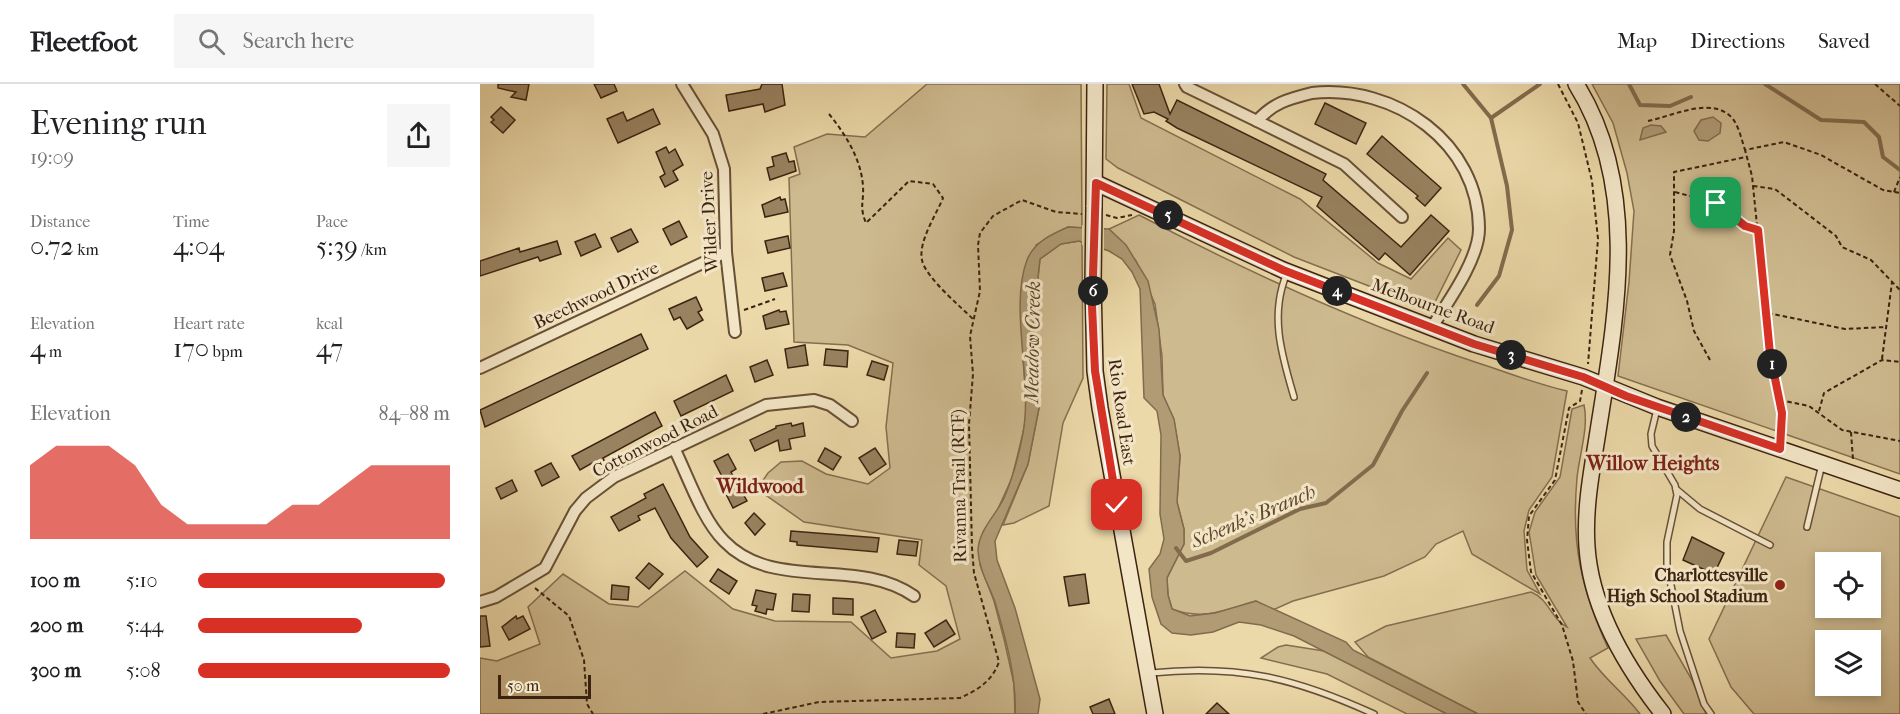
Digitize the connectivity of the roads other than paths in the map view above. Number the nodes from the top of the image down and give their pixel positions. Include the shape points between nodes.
1 (682, 84) edge
2 (1095, 84) edge
3 (1185, 84) edge
4 (1569, 86) edge
5 (1257, 121) junction
6 (1096, 183) junction
7 (1402, 217) dead end
8 (726, 252) junction
9 (1287, 272) junction
10 (1432, 327) junction
11 (735, 332) dead end
12 (480, 368) edge
13 (1605, 387) junction
14 (1294, 397) dead end
15 (1657, 407) junction
16 (852, 421) dead end
17 (674, 448) junction
18 (1822, 464) junction
19 (1675, 488) junction
20 (1900, 490) edge
21 (1807, 527) dead end
22 (1770, 545) dead end
23 (914, 596) dead end
24 (480, 602) edge
25 (1149, 673) junction
26 (1155, 714) edge
27 (1374, 714) edge
28 (1663, 714) edge
29 (1711, 714) edge

1 - 8 street, Wilder Drive via 720,152 726,181
2 - 6 street, Rio Road East
3 - 5 street
4 - 13 street via 1587,102 1605,149 1617,213 1617,289
5 - 7 street via 1344,164
5 - 10 street via 1283,100 1334,88 1383,96 1412,110 1434,127 1458,156 1474,196 1479,231 1467,271
6 - 9 street, Melbourne Road
6 - 25 street, Rio Road East, bridge via 1095,371
8 - 11 street, Wilder Drive
8 - 12 street, Beechwood Drive
9 - 10 street, Melbourne Road
9 - 14 lane via 1278,308 1279,348
10 - 13 street, Melbourne Road
13 - 15 street, Melbourne Road
13 - 28 street via 1587,519 1592,577 1627,663
15 - 18 street, Melbourne Road
15 - 19 lane via 1652,446
16 - 17 street, Cottonwood Road via 830,405 814,400 782,401
17 - 23 street via 714,529 736,552 771,567 878,578
17 - 24 street, Cottonwood Road via 595,489 575,511 545,568
18 - 20 street, Melbourne Road
18 - 21 lane
19 - 22 lane via 1700,509
19 - 29 lane via 1667,565 1680,631 1704,704
25 - 26 street, Rio Road East
25 - 27 lane via 1216,670 1282,678

